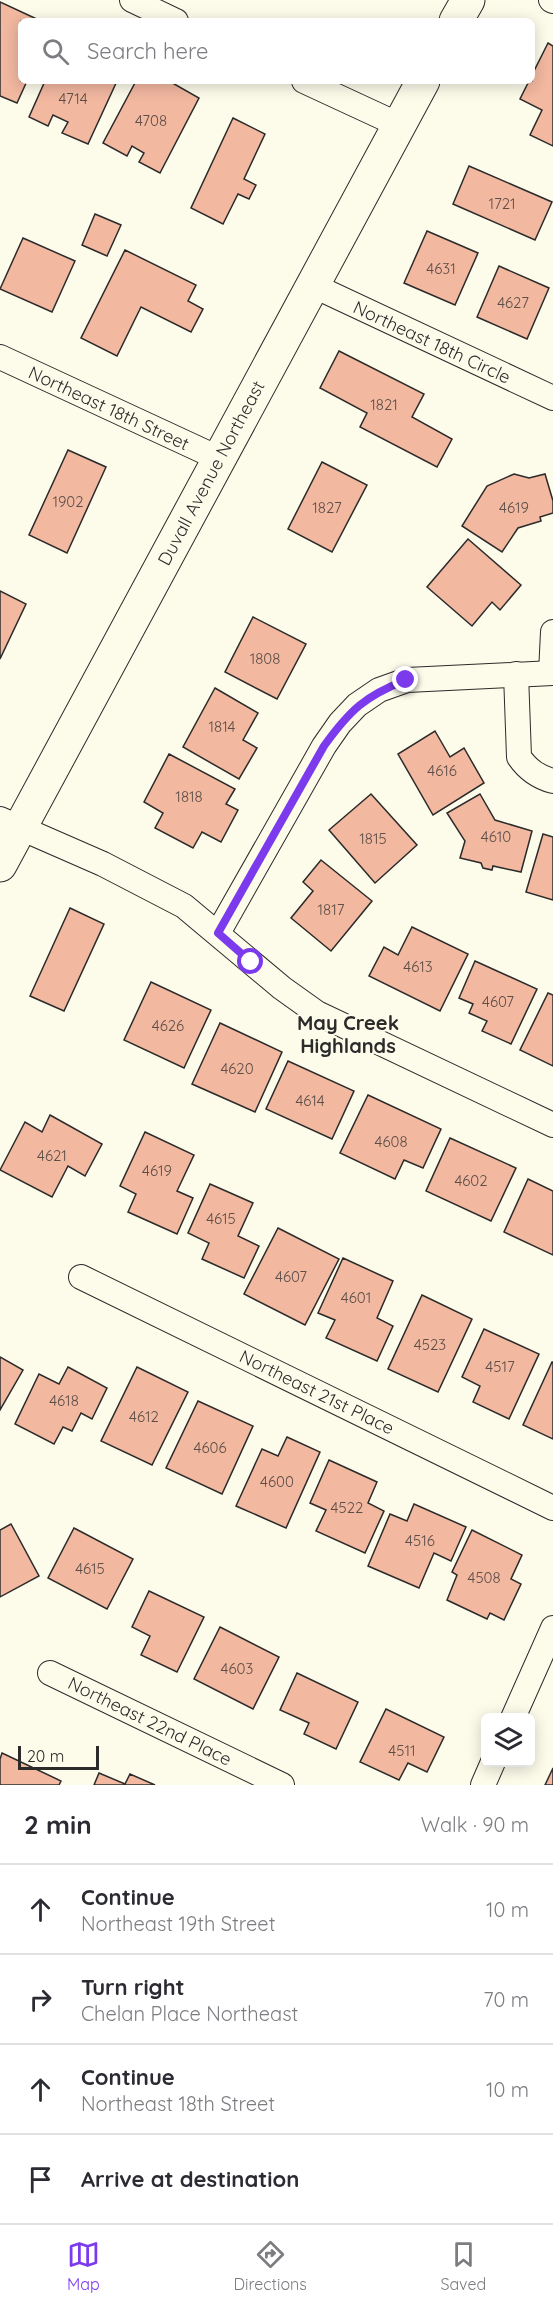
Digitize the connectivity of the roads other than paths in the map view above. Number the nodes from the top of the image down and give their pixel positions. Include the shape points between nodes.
1 (132, 0) edge
2 (468, 0) edge
3 (170, 18) edge
4 (458, 18) edge
5 (310, 84) edge
6 (421, 84) edge
7 (399, 125) junction
8 (312, 285) junction
9 (0, 357) edge
10 (553, 398) edge
11 (218, 458) junction
12 (553, 632) edge
13 (552, 673) edge
14 (516, 675) junction
15 (553, 781) edge
16 (10, 824) edge
17 (0, 866) edge
18 (218, 933) junction
19 (553, 1125) edge
20 (81, 1277) dead end
21 (553, 1508) edge
22 (553, 1628) edge
23 (50, 1673) dead end
24 (515, 1713) edge
25 (491, 1767) edge
26 (282, 1785) edge
27 (483, 1785) edge

1 - 3 street
2 - 4 main road
5 - 7 street
6 - 7 main road, Duvall Avenue Northeast
7 - 8 main road, Duvall Avenue Northeast
8 - 10 street, Northeast 18th Circle
8 - 11 main road, Duvall Avenue Northeast
9 - 11 street, Northeast 18th Street
11 - 16 main road, Duvall Avenue Northeast
12 - 13 street
13 - 14 street
14 - 15 street via 519,757 538,776
14 - 18 street via 406,680 379,690 357,705 324,746
16 - 17 main road, Duvall Avenue Northeast
16 - 18 street via 158,891
18 - 19 street via 317,1013
20 - 21 street, Northeast 21st Place
22 - 24 street
23 - 26 street, Northeast 22nd Place
25 - 27 street

